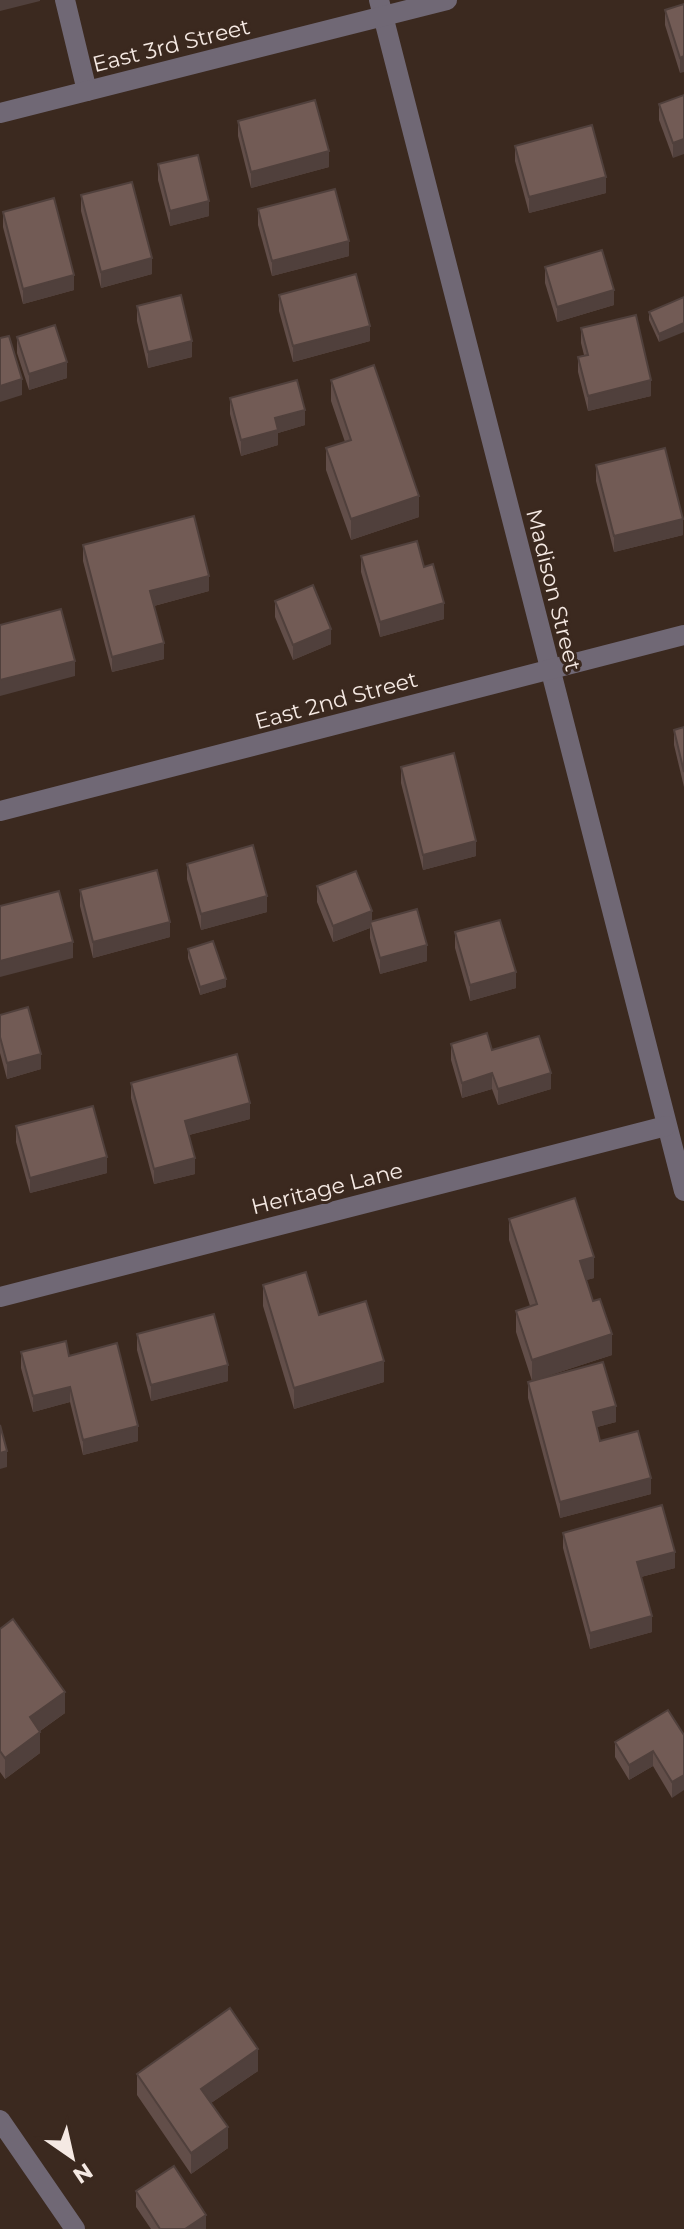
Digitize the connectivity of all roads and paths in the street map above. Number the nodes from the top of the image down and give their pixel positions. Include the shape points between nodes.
1 (65, 0) edge
2 (447, 0) edge
3 (381, 8) edge
4 (87, 91) junction
5 (0, 113) edge
6 (684, 635) edge
7 (549, 669) junction
8 (0, 811) edge
9 (666, 1126) junction
10 (684, 1191) edge
11 (0, 1297) edge
12 (0, 2120) edge
13 (75, 2229) edge

1 - 4 street
2 - 3 street, East 3rd Street
3 - 4 street, East 3rd Street
3 - 7 street, Madison Street
4 - 5 street, East 3rd Street
6 - 7 street, East 2nd Street
7 - 8 street, East 2nd Street
7 - 9 street, Madison Street
9 - 10 street, Madison Street
9 - 11 street, Heritage Lane
12 - 13 street

